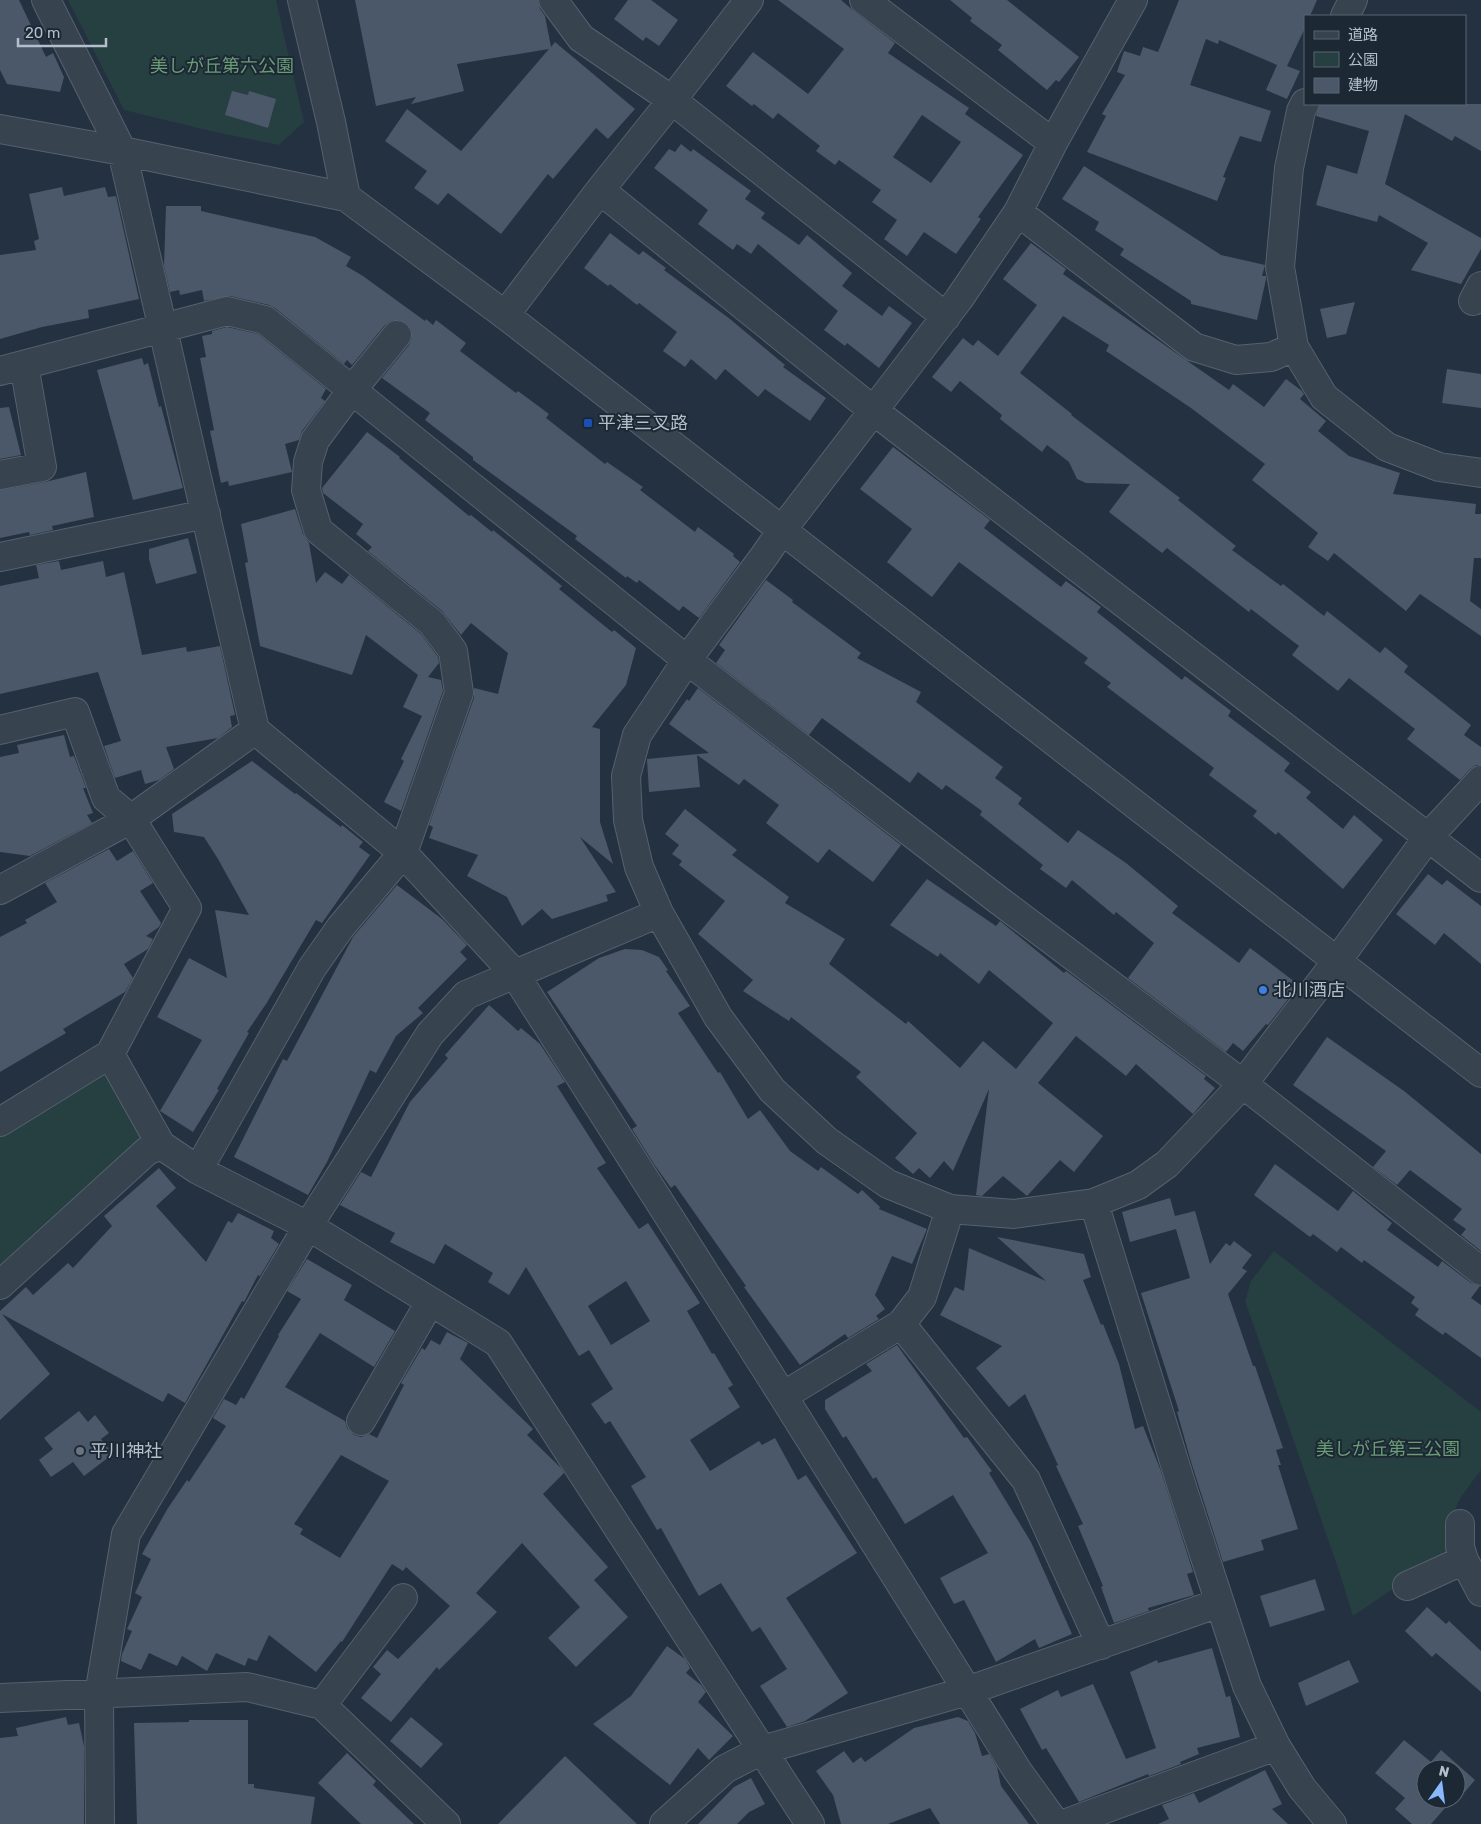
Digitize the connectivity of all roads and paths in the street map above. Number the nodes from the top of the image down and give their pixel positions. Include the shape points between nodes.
1 (46, 0) edge
2 (302, 0) edge
3 (553, 0) edge
4 (748, 0) edge
5 (864, 0) edge
6 (1133, 0) edge
7 (1353, 0) edge
8 (1346, 15) edge
9 (672, 100) junction
10 (1304, 105) edge
11 (0, 129) edge
12 (1053, 143) junction
13 (122, 150) junction
14 (600, 190) junction
15 (346, 197) junction
16 (1018, 212) junction
17 (505, 315) junction
18 (946, 317) junction
19 (163, 327) junction
20 (398, 335) dead end
21 (1294, 347) junction
22 (12, 368) edge
23 (352, 390) junction
24 (874, 411) junction
25 (1481, 473) edge
26 (0, 475) edge
27 (206, 514) junction
28 (782, 530) junction
29 (0, 557) edge
30 (687, 660) junction
31 (0, 730) edge
32 (255, 730) junction
33 (1481, 780) edge
34 (131, 819) junction
35 (1428, 837) junction
36 (403, 853) junction
37 (1481, 878) edge
38 (0, 890) edge
39 (659, 912) junction
40 (1337, 961) junction
41 (514, 973) junction
42 (110, 1054) junction
43 (1481, 1073) edge
44 (1243, 1084) junction
45 (0, 1122) edge
46 (162, 1145) junction
47 (198, 1170) junction
48 (1094, 1203) junction
49 (950, 1209) junction
50 (308, 1226) junction
51 (1481, 1272) edge
52 (0, 1285) edge
53 (430, 1302) junction
54 (901, 1324) junction
55 (783, 1396) junction
56 (361, 1421) dead end
57 (1460, 1524) dead end
58 (1464, 1560) junction
59 (1407, 1586) dead end
60 (1481, 1592) edge
61 (403, 1598) dead end
62 (1219, 1603) junction
63 (1100, 1645) junction
64 (967, 1691) junction
65 (99, 1694) junction
66 (0, 1698) edge
67 (322, 1705) junction
68 (1276, 1746) junction
69 (762, 1750) junction
70 (100, 1824) edge
71 (446, 1824) edge
72 (664, 1824) edge
73 (810, 1824) edge
74 (1056, 1824) edge
75 (1064, 1824) edge
76 (1332, 1824) edge

1 - 13 street
2 - 15 street
3 - 9 street via 581,38
4 - 9 street
5 - 12 street
6 - 12 street
7 - 8 street
9 - 14 street
9 - 18 street
10 - 21 street via 1290,168 1280,267
11 - 13 street
12 - 16 street
13 - 15 street
13 - 19 street
14 - 17 street
14 - 24 street
15 - 17 street
16 - 18 street
16 - 21 street via 1194,347 1236,360 1271,357
17 - 28 street
18 - 24 street
19 - 22 street
19 - 23 street via 227,312 265,320
19 - 27 street
20 - 23 street
21 - 25 street via 1324,398 1386,447 1439,467
22 - 26 street via 42,467
23 - 30 street
23 - 36 street via 316,440 308,462 306,490 318,530 432,623 453,652 458,693
24 - 28 street
24 - 35 street
27 - 29 street
27 - 32 street
28 - 30 street
28 - 40 street
30 - 39 street via 637,735 626,776 628,820 639,867
30 - 44 street
31 - 34 street via 75,712 106,798
32 - 34 street
32 - 36 street
33 - 35 street
34 - 38 street
34 - 42 street via 187,908
35 - 37 street
35 - 40 street
36 - 41 street
36 - 47 street via 340,928 312,968
39 - 41 street
39 - 49 street via 718,1017 772,1090 827,1141 888,1184
40 - 43 street
40 - 44 street
41 - 50 street via 466,995 430,1034
41 - 55 street
42 - 45 street
42 - 46 street
44 - 48 street via 1167,1164 1138,1185
44 - 51 street
46 - 47 street
46 - 52 street via 147,1151
47 - 50 street
48 - 49 street via 1014,1214
48 - 62 street
49 - 54 street via 922,1297
50 - 53 street
50 - 65 street via 126,1534
53 - 56 street
53 - 69 street via 498,1343
54 - 55 street
54 - 63 street via 1026,1480
55 - 64 street
57 - 58 street via 1460,1547
58 - 59 street
58 - 60 street
61 - 67 street
62 - 63 street
62 - 68 street via 1247,1686
63 - 64 street
64 - 69 street
64 - 74 street
65 - 66 street
65 - 67 street via 247,1687
65 - 70 street
67 - 71 street
68 - 75 street
68 - 76 street via 1302,1788
69 - 72 street via 725,1768
69 - 73 street

